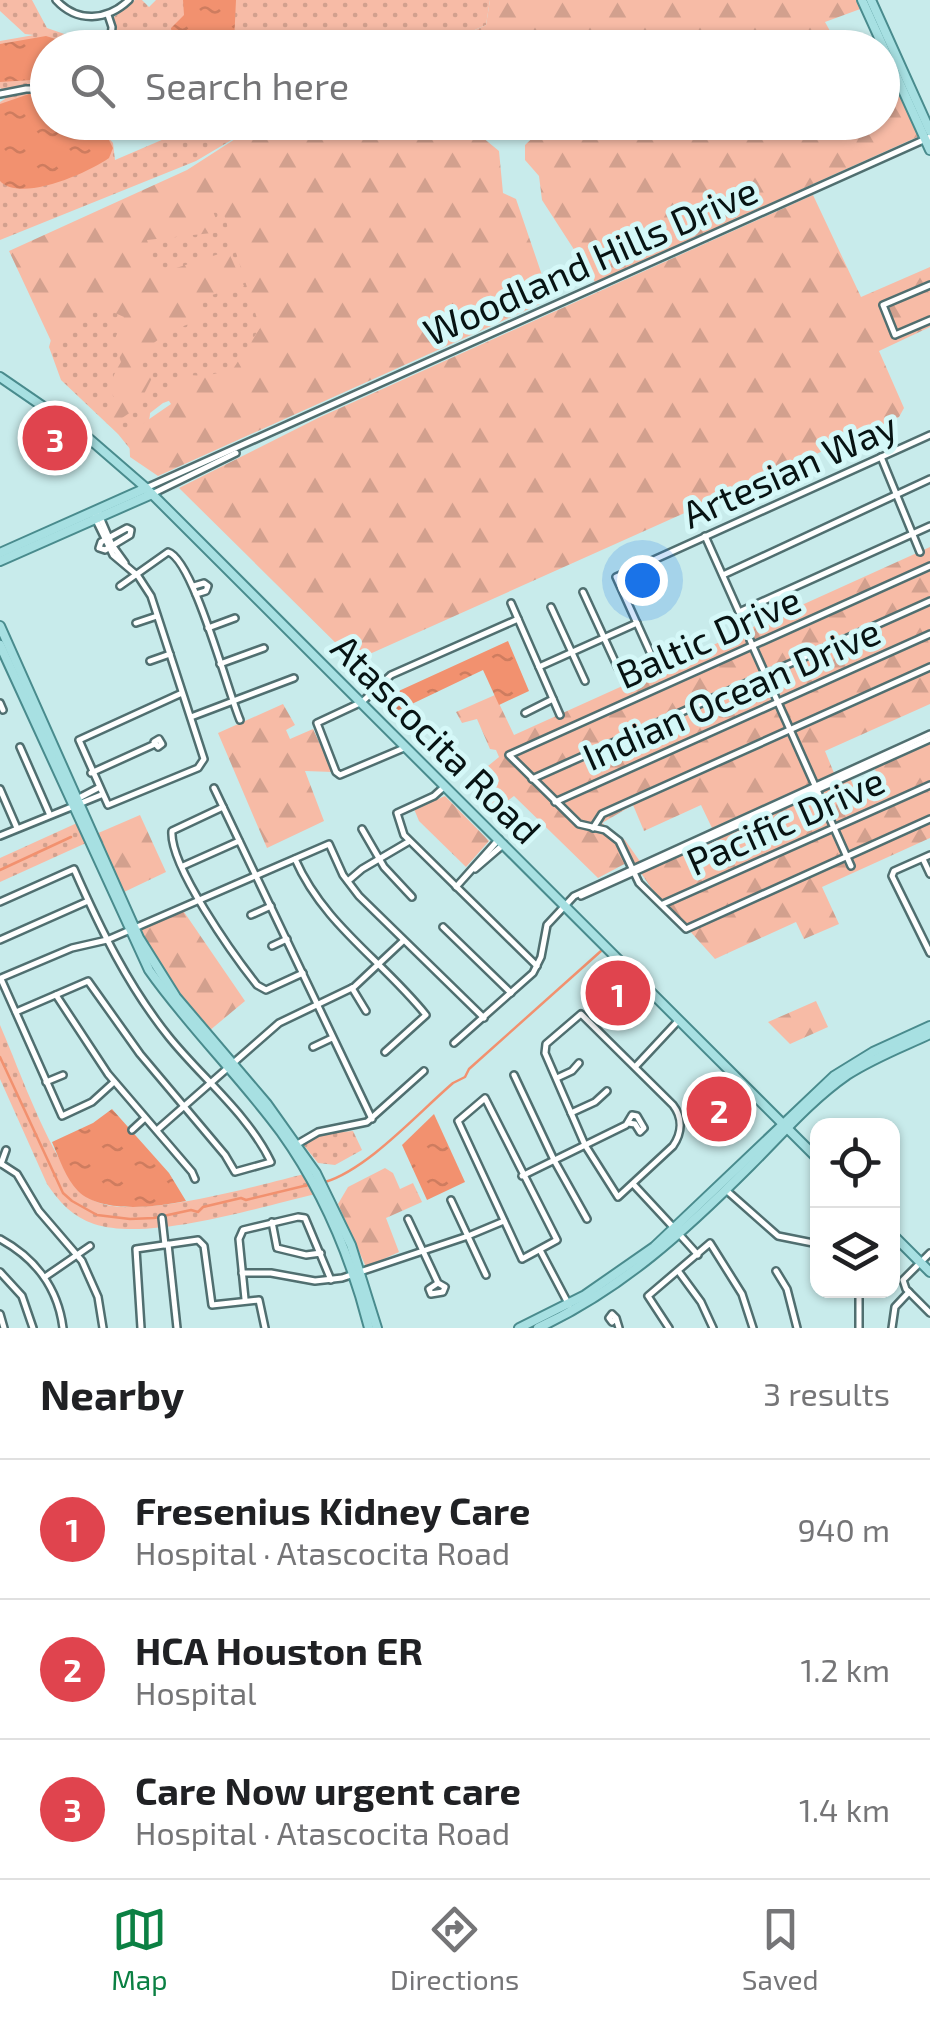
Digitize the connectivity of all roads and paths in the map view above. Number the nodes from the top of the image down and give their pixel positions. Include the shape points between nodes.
1 (56, 0) edge
2 (129, 0) edge
3 (862, 0) edge
4 (870, 0) edge
5 (108, 14) junction
6 (112, 30) edge
7 (877, 30) edge
8 (883, 30) edge
9 (900, 70) edge
10 (900, 78) edge
11 (30, 88) edge
12 (0, 94) edge
13 (928, 136) edge
14 (930, 150) edge
15 (930, 285) edge
16 (930, 320) edge
17 (0, 377) edge
18 (930, 436) edge
19 (881, 458) junction
20 (930, 480) edge
21 (149, 491) junction
22 (897, 494) junction
23 (96, 515) junction
24 (930, 526) edge
25 (912, 534) junction
26 (705, 536) junction
27 (107, 538) junction
28 (38, 540) junction
29 (111, 546) junction
30 (920, 552) dead end
31 (0, 553) edge
32 (0, 561) edge
33 (930, 566) edge
34 (722, 575) junction
35 (138, 576) junction
36 (120, 586) dead end
37 (194, 586) junction
38 (583, 592) dead end
39 (196, 594) junction
40 (930, 601) edge
41 (511, 603) dead end
42 (551, 607) dead end
43 (157, 616) junction
44 (236, 618) dead end
45 (518, 619) junction
46 (136, 623) dead end
47 (637, 624) junction
48 (0, 626) edge
49 (208, 628) junction
50 (930, 634) edge
51 (604, 638) junction
52 (751, 643) junction
53 (0, 645) edge
54 (264, 648) dead end
55 (650, 652) dead end
56 (572, 653) junction
57 (170, 654) junction
58 (150, 660) dead end
59 (220, 664) junction
60 (539, 667) junction
61 (930, 667) edge
62 (618, 668) dead end
63 (764, 674) junction
64 (294, 678) dead end
65 (584, 682) dead end
66 (24, 691) junction
67 (182, 693) junction
68 (554, 699) junction
69 (233, 702) junction
70 (362, 702) junction
71 (777, 703) junction
72 (524, 713) dead end
73 (560, 715) dead end
74 (191, 718) junction
75 (240, 720) dead end
76 (790, 731) junction
77 (930, 736) edge
78 (154, 744) dead end
79 (20, 747) dead end
80 (407, 747) junction
81 (91, 772) junction
82 (532, 779) junction
83 (930, 785) edge
84 (445, 786) junction
85 (214, 788) dead end
86 (816, 788) junction
87 (0, 789) edge
88 (100, 792) junction
89 (556, 802) junction
90 (75, 803) junction
91 (223, 807) junction
92 (50, 814) junction
93 (930, 819) edge
94 (17, 828) junction
95 (592, 828) junction
96 (362, 829) dead end
97 (834, 829) junction
98 (0, 836) edge
99 (239, 841) junction
100 (408, 842) junction
101 (501, 842) junction
102 (847, 857) junction
103 (926, 857) edge
104 (379, 858) junction
105 (294, 859) junction
106 (183, 866) junction
107 (851, 866) dead end
108 (631, 871) junction
109 (254, 874) junction
110 (930, 874) edge
111 (348, 881) junction
112 (456, 887) junction
113 (412, 896) dead end
114 (199, 899) junction
115 (88, 901) junction
116 (0, 902) edge
117 (565, 905) junction
118 (662, 905) junction
119 (272, 906) junction
120 (251, 915) dead end
121 (443, 928) dead end
122 (132, 929) junction
123 (286, 939) junction
124 (0, 940) edge
125 (107, 940) junction
126 (403, 941) junction
127 (272, 946) dead end
128 (930, 953) edge
129 (378, 966) junction
130 (538, 966) junction
131 (302, 974) junction
132 (0, 977) edge
133 (352, 988) junction
134 (512, 993) junction
135 (56, 996) junction
136 (317, 1005) junction
137 (16, 1012) junction
138 (366, 1012) dead end
139 (484, 1018) junction
140 (679, 1020) junction
141 (930, 1026) edge
142 (930, 1034) edge
143 (332, 1038) junction
144 (454, 1043) dead end
145 (313, 1046) dead end
146 (385, 1052) dead end
147 (579, 1063) dead end
148 (230, 1066) junction
149 (636, 1066) junction
150 (424, 1071) dead end
151 (64, 1075) dead end
152 (514, 1075) dead end
153 (556, 1078) junction
154 (46, 1082) junction
155 (114, 1082) junction
156 (210, 1083) junction
157 (607, 1091) dead end
158 (184, 1106) junction
159 (570, 1113) junction
160 (145, 1118) junction
161 (372, 1119) junction
162 (628, 1124) dead end
163 (786, 1125) junction
164 (132, 1130) dead end
165 (156, 1130) junction
166 (585, 1145) junction
167 (294, 1146) junction
168 (6, 1150) dead end
169 (810, 1150) edge
170 (554, 1160) junction
171 (1, 1164) edge
172 (640, 1164) dead end
173 (647, 1172) junction
174 (522, 1176) junction
175 (194, 1180) dead end
176 (634, 1185) junction
177 (724, 1187) junction
178 (451, 1200) dead end
179 (162, 1218) dead end
180 (588, 1219) dead end
181 (408, 1220) dead end
182 (504, 1221) junction
183 (272, 1222) junction
184 (677, 1232) junction
185 (468, 1236) junction
186 (0, 1239) edge
187 (810, 1242) edge
188 (900, 1242) edge
189 (166, 1244) junction
190 (90, 1246) dead end
191 (540, 1250) junction
192 (422, 1252) junction
193 (321, 1253) junction
194 (930, 1253) edge
195 (78, 1254) junction
196 (698, 1255) junction
197 (920, 1262) junction
198 (776, 1271) dead end
199 (0, 1272) edge
200 (679, 1272) junction
201 (930, 1272) edge
202 (242, 1273) junction
203 (358, 1273) junction
204 (486, 1275) dead end
205 (45, 1277) junction
206 (331, 1280) junction
207 (438, 1282) dead end
208 (909, 1292) junction
209 (859, 1298) edge
210 (245, 1300) junction
211 (571, 1308) junction
212 (930, 1313) edge
213 (0, 1314) edge
214 (616, 1318) dead end
215 (524, 1327) edge
216 (4, 1328) edge
217 (32, 1328) edge
218 (63, 1328) edge
219 (103, 1328) edge
220 (142, 1328) edge
221 (177, 1328) edge
222 (265, 1328) edge
223 (369, 1328) edge
224 (377, 1328) edge
225 (538, 1328) edge
226 (619, 1328) edge
227 (669, 1328) edge
228 (712, 1328) edge
229 (753, 1328) edge
230 (797, 1328) edge
231 (858, 1328) edge
232 (892, 1328) edge

1 - 5 street via 76,14
2 - 5 street
3 - 7 main road
4 - 8 main road
5 - 6 street
9 - 13 main road
10 - 13 main road
11 - 12 street
13 - 14 main road
13 - 21 street, Woodland Hills Drive
15 - 16 street via 883,305 895,336
17 - 21 main road, Atascocita Road via 86,436
18 - 19 street, Artesian Way
19 - 22 street
19 - 26 street, Artesian Way
20 - 22 street
21 - 23 main road, Woodland Hills Drive
21 - 70 main road, Atascocita Road
22 - 25 street
22 - 34 street
23 - 27 street
23 - 28 main road, Woodland Hills Drive
24 - 25 street
25 - 30 street
25 - 34 street via 739,612
26 - 34 street
26 - 47 street, Artesian Way via 616,577
27 - 29 street
27 - 29 street via 99,548
27 - 29 street via 131,530
28 - 31 main road, Woodland Hills Drive
28 - 32 main road, Woodland Hills Drive
29 - 35 street
33 - 52 street, Baltic Drive
35 - 36 street
35 - 37 street via 168,552
35 - 43 street
37 - 39 street
37 - 39 street via 208,586
38 - 51 street
39 - 49 street
40 - 63 street
41 - 45 street
42 - 56 street
43 - 46 street
43 - 57 street
44 - 49 street
45 - 60 street
45 - 70 street via 388,677
47 - 51 street
47 - 55 street
48 - 66 main road
49 - 59 street
50 - 71 street, Indian Ocean Drive
51 - 56 street
51 - 62 street
52 - 63 street
52 - 82 street, Baltic Drive via 510,755
53 - 66 main road
54 - 59 street
56 - 60 street
56 - 65 street
57 - 58 street
57 - 67 street
59 - 69 street
60 - 68 street
61 - 76 street
63 - 71 street
63 - 82 street
64 - 69 street
66 - 90 main road
67 - 74 street
67 - 81 street via 79,740
68 - 72 street
68 - 73 street
69 - 74 street
69 - 75 street
70 - 80 main road, Atascocita Road
70 - 80 street via 317,723 336,772 344,776
71 - 76 street
71 - 89 street, Indian Ocean Drive
74 - 88 street via 204,759 198,768 111,805
76 - 86 street
76 - 95 street via 602,814
77 - 86 street
78 - 81 street
79 - 92 street
80 - 84 main road, Atascocita Road
81 - 88 street
82 - 89 street
83 - 97 street, Pacific Drive
84 - 100 street via 396,816
84 - 101 main road, Atascocita Road
85 - 91 street
86 - 97 street
86 - 108 street
87 - 94 street
88 - 90 street
89 - 95 street
90 - 92 street
90 - 122 main road
91 - 99 street
91 - 106 street via 170,834
92 - 94 street
93 - 102 street
94 - 98 street
95 - 108 street via 618,841
96 - 104 street
97 - 102 street
97 - 118 street, Pacific Drive
99 - 106 street
99 - 109 street
100 - 104 street
100 - 112 street
101 - 112 street
101 - 117 main road, Atascocita Road
102 - 107 street
102 - 118 street via 686,929
103 - 110 street
103 - 128 street via 892,876
104 - 111 street
104 - 113 street
105 - 109 street
105 - 111 street via 328,844
105 - 129 street via 323,909
106 - 114 street
108 - 117 street
108 - 118 street
109 - 114 street
109 - 119 street
111 - 126 street
112 - 130 street
114 - 122 street
114 - 131 street via 257,985 265,990
115 - 116 street via 74,869
115 - 124 street
115 - 125 street
117 - 130 street via 545,930
117 - 140 main road, Atascocita Road
119 - 120 street
119 - 123 street
121 - 134 street
122 - 125 street
122 - 148 main road via 158,976
123 - 127 street
123 - 131 street
125 - 132 street
125 - 156 street via 152,1015
126 - 129 street
126 - 139 street
129 - 133 street
129 - 146 street via 426,1014
130 - 134 street
131 - 136 street
132 - 137 street
133 - 136 street
133 - 138 street
134 - 139 street
135 - 137 street
135 - 155 street
135 - 158 street via 88,980
136 - 143 street
136 - 148 street via 279,1023
137 - 154 street
139 - 144 street
140 - 149 street
140 - 163 main road, Atascocita Road
141 - 163 main road via 846,1068
142 - 163 main road via 850,1073
143 - 145 street
143 - 161 street
147 - 153 street
148 - 156 street
148 - 167 main road
149 - 153 street via 582,1014 545,1046
149 - 173 street via 680,1118 678,1138
150 - 161 street
151 - 154 street
152 - 170 street
153 - 159 street
154 - 155 street via 62,1116
155 - 160 street
156 - 158 street
156 - 158 street via 272,1162 235,1172
157 - 159 street
158 - 165 street
159 - 166 street
160 - 164 street
160 - 165 street
161 - 167 street via 318,1132
162 - 166 street
163 - 169 main road, Atascocita Road
163 - 177 main road
165 - 175 street
166 - 170 street
166 - 176 street via 618,1197
167 - 203 main road
168 - 171 street
170 - 174 street
170 - 180 street
171 - 195 street via 17,1174
172 - 173 street
173 - 176 street
174 - 182 street via 485,1098 458,1121
174 - 191 street via 558,1240
176 - 184 street
177 - 184 main road
177 - 187 street via 778,1236
178 - 185 street
179 - 189 street
181 - 192 street
182 - 185 street
182 - 191 street via 522,1259
183 - 193 street via 275,1246
183 - 193 street via 303,1217
183 - 202 street via 240,1232
184 - 196 street
184 - 211 main road via 634,1273
185 - 192 street
185 - 204 street
186 - 205 street
188 - 197 main road
189 - 210 street via 202,1242 213,1307
189 - 220 street via 134,1253
189 - 221 street
190 - 195 street
191 - 211 street
192 - 203 street
192 - 207 street
193 - 206 street
194 - 197 street
195 - 205 street
195 - 219 street via 96,1289
196 - 200 street
196 - 229 street via 710,1244 742,1294
197 - 201 main road
197 - 208 street via 904,1278
198 - 230 street
199 - 217 street via 22,1296
200 - 227 street via 648,1296
200 - 228 street
202 - 206 street
202 - 210 street
203 - 206 street
203 - 223 main road
203 - 224 main road
205 - 218 street
208 - 212 street
208 - 232 street via 895,1307
209 - 231 street
210 - 222 street via 261,1301
211 - 215 main road
211 - 225 main road
213 - 216 street
214 - 226 street

